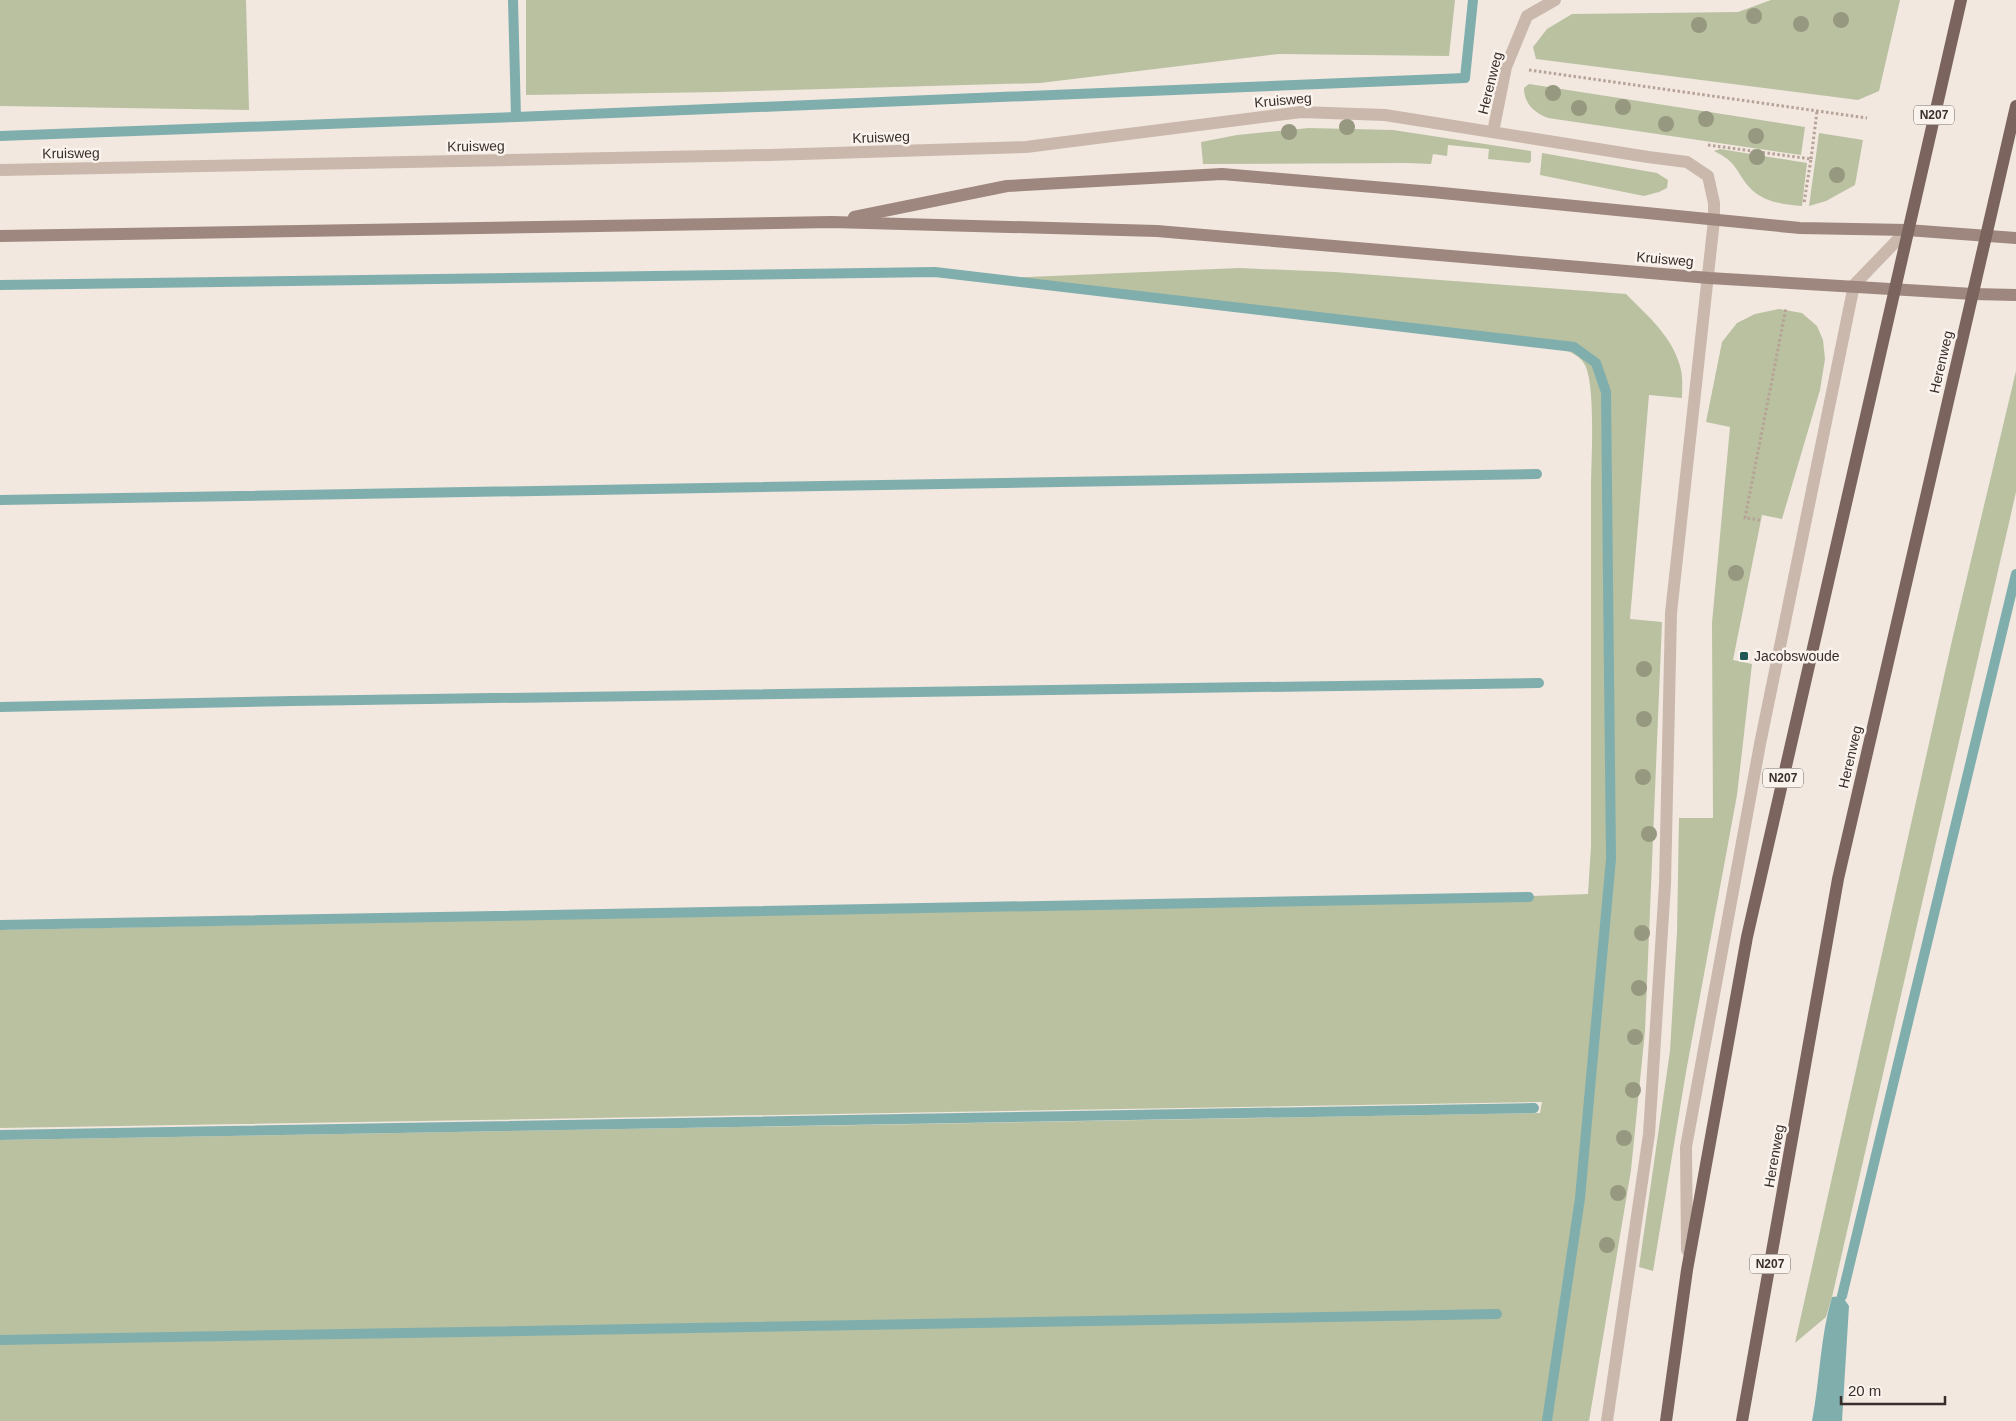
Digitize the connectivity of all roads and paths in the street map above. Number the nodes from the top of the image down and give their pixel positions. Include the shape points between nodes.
1 (1555, 0) edge
2 (1961, 0) edge
3 (1506, 67) junction
4 (2016, 106) edge
5 (1817, 111) junction
6 (1867, 118) dead end
7 (1493, 132) junction
8 (1811, 159) dead end
9 (0, 170) edge
10 (1714, 220) junction
11 (832, 222) junction
12 (1907, 230) junction
13 (0, 236) edge
14 (1986, 236) junction
15 (2016, 238) edge
16 (1709, 278) junction
17 (1854, 286) junction
18 (1894, 288) junction
19 (1973, 294) junction
20 (2016, 295) edge
21 (1687, 1270) junction
22 (1607, 1421) edge
23 (1666, 1421) edge
24 (1742, 1421) edge

1 - 3 street, Herenweg via 1527,16
2 - 12 main road, N207
3 - 5 path
3 - 7 street, Herenweg
4 - 14 main road, Herenweg / N207
5 - 6 path
5 - 8 path
7 - 9 street, Kruisweg via 1385,115 1301,112 1026,147
7 - 10 street, Kruisweg via 1687,162 1708,176
10 - 11 main road, Kruisweg via 1222,174 1007,186
10 - 12 main road, Kruisweg via 1800,228
10 - 16 street
11 - 13 main road, Kruisweg
11 - 16 main road, Kruisweg via 1167,232
12 - 14 main road, Kruisweg
12 - 17 street
12 - 18 main road, N207
14 - 15 main road, Kruisweg
14 - 19 main road, Herenweg / N207
16 - 17 main road, Kruisweg
16 - 22 street via 1671,613 1665,884 1649,1134
17 - 18 main road, Kruisweg
17 - 21 street via 1760,744 1686,1148
18 - 19 main road, Kruisweg
18 - 21 main road, N207 via 1747,937
19 - 20 main road, Kruisweg
19 - 24 main road, Herenweg / N207 via 1838,879
21 - 23 main road, N207

